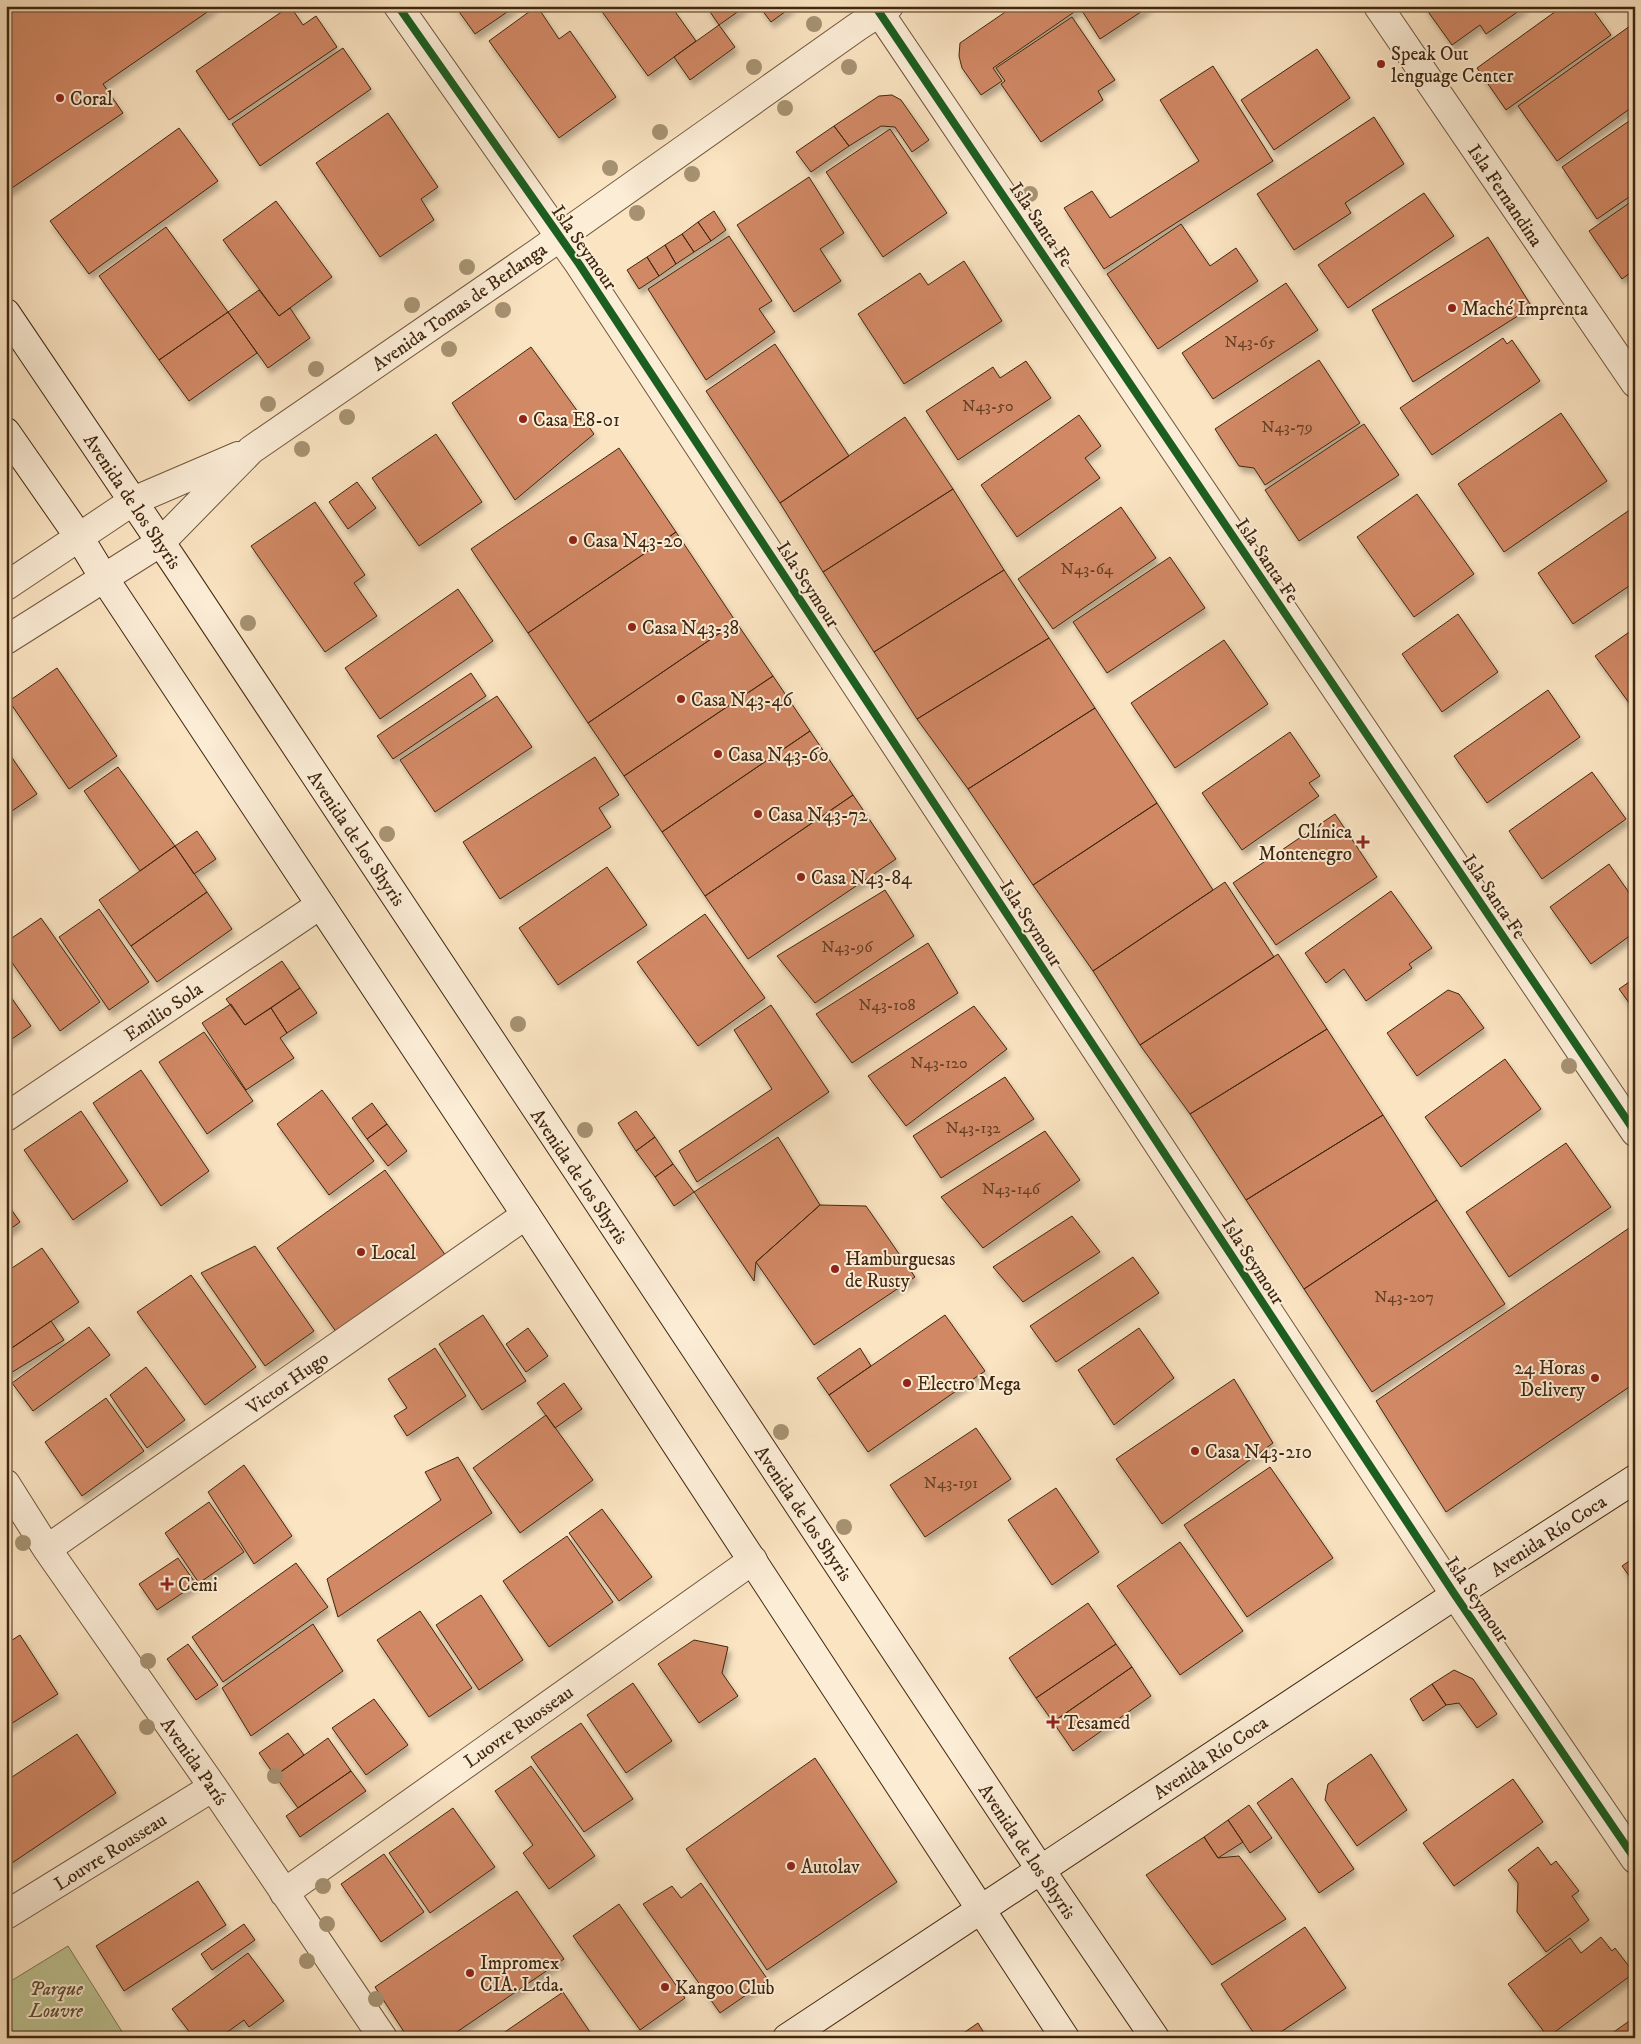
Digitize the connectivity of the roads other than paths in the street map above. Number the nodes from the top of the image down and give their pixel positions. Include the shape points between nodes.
1 (398, 6) edge
2 (1378, 6) edge
3 (881, 8) edge
4 (559, 237) junction
5 (6, 313) edge
6 (1635, 383) edge
7 (6, 432) edge
8 (250, 450) junction
9 (133, 501) junction
10 (79, 537) junction
11 (160, 542) junction
12 (104, 578) junction
13 (6, 586) edge
14 (6, 640) edge
15 (320, 905) junction
16 (6, 1117) edge
17 (1635, 1132) edge
18 (526, 1215) junction
19 (1635, 1479) edge
20 (6, 1484) edge
21 (47, 1549) junction
22 (753, 1560) junction
23 (1455, 1595) junction
24 (213, 1787) junction
25 (1635, 1859) edge
26 (1040, 1869) junction
27 (284, 1892) junction
28 (982, 1909) junction
29 (6, 1915) edge
30 (383, 2038) edge
31 (787, 2038) edge
32 (1066, 2038) edge
33 (1156, 2038) edge

1 - 4 street, Isla Seymour
2 - 6 street, Isla Fernandina
3 - 4 street, Avenida Tomas de Berlanga
3 - 17 street, Isla Santa Fe
4 - 8 street, Avenida Tomas de Berlanga
4 - 23 street, Isla Seymour
5 - 9 street, Avenida de los Shyris
7 - 10 street
8 - 9 street, Avenida Tomas de Berlanga
8 - 11 street, Avenida Tomas de Berlanga
9 - 10 street, Avenida Tomas de Berlanga
9 - 11 street, Avenida de los Shyris
10 - 12 street
10 - 13 street, Avenida Tomas de Berlanga
11 - 12 street, Avenida Tomas de Berlanga
11 - 26 street, Avenida de los Shyris
12 - 14 street, Avenida Tomas de Berlanga
12 - 15 street
15 - 16 street, Emilio Sola
15 - 18 street
18 - 21 street, Victor Hugo
18 - 22 street
19 - 23 street, Avenida Río Coca
20 - 21 street, Avenida París
21 - 24 street, Avenida París
22 - 27 street, Luovre Ruosseau
22 - 28 street
23 - 25 street, Isla Seymour
23 - 26 street, Avenida Río Coca
24 - 27 street, Avenida París
24 - 29 street, Louvre Rousseau
26 - 28 street, Avenida Río Coca
26 - 33 street, Avenida de los Shyris
27 - 30 street, Avenida París
28 - 31 street, Avenida Río Coca
28 - 32 street

